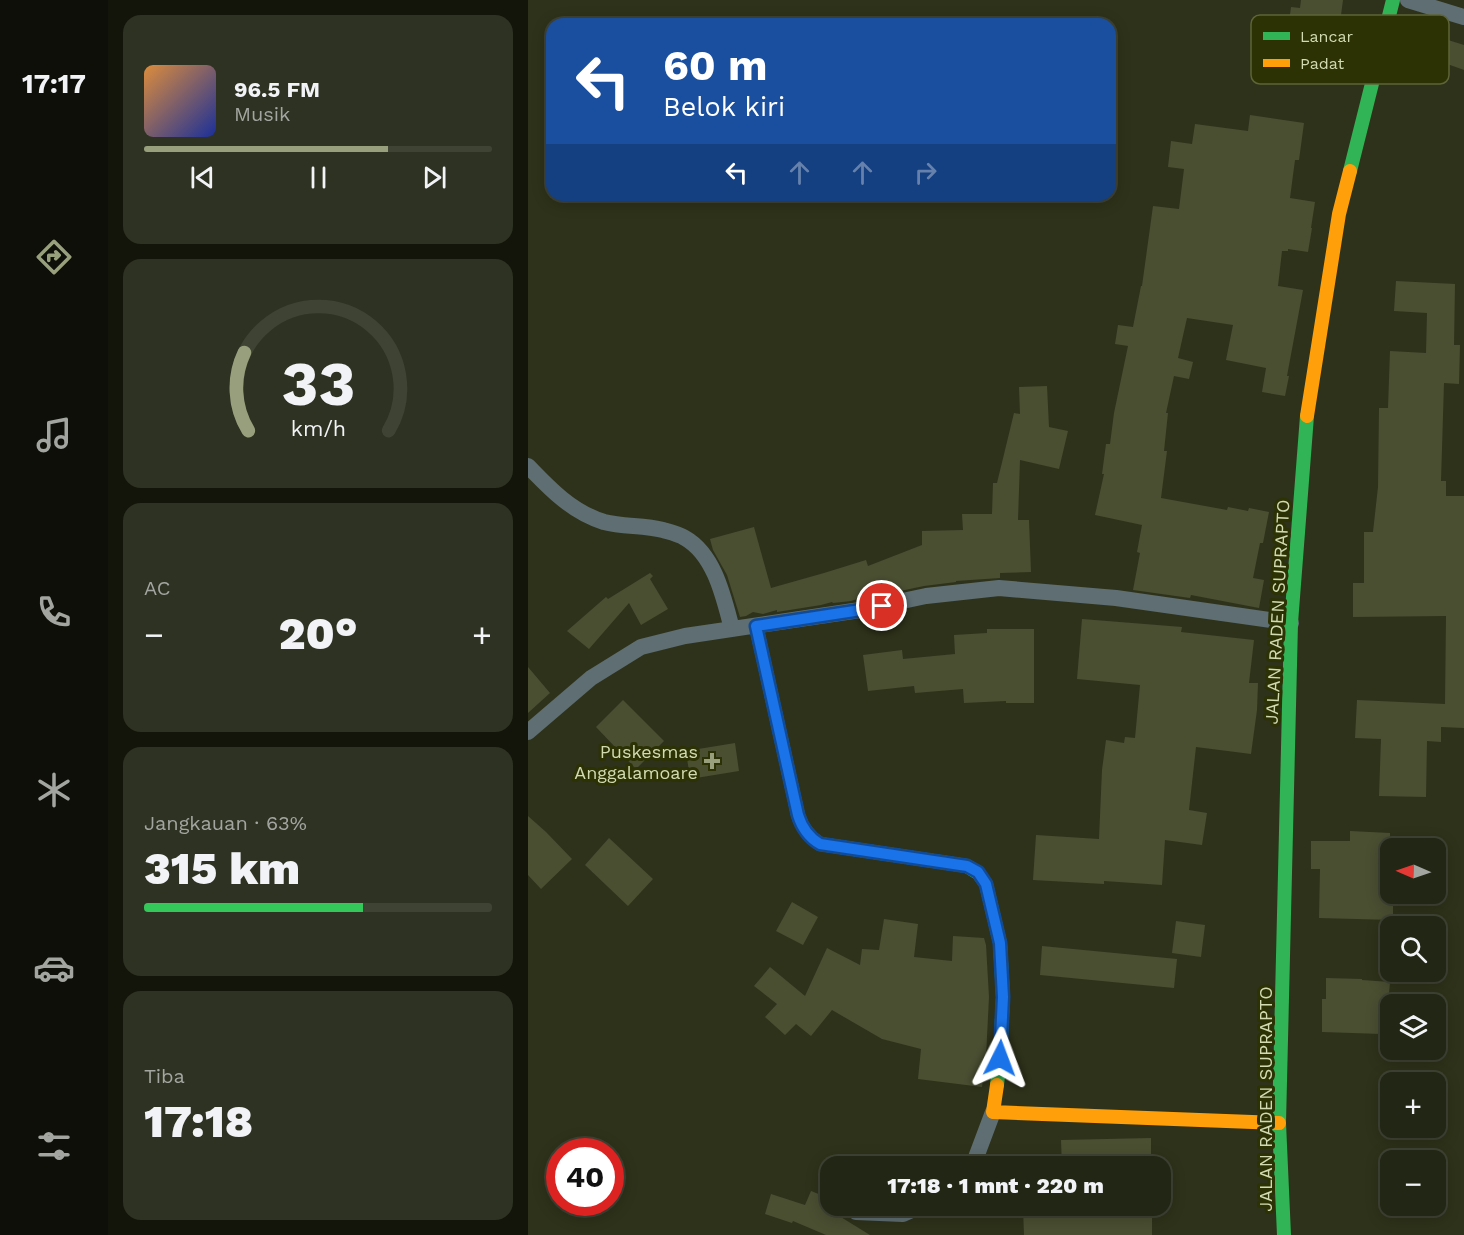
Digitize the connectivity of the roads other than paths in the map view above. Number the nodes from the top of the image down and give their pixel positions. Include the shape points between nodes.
1 (1393, 0) edge
2 (1408, 0) edge
3 (1389, 15) edge
4 (1464, 17) edge
5 (1372, 84) edge
6 (528, 466) edge
7 (1291, 623) junction
8 (756, 626) junction
9 (732, 629) junction
10 (528, 732) edge
11 (993, 1112) junction
12 (1279, 1123) junction
13 (976, 1156) edge
14 (1284, 1235) edge

1 - 3 main road, JALAN RADEN SUPRAPTO
2 - 4 street
5 - 7 main road, JALAN RADEN SUPRAPTO via 1339,214 1308,409
6 - 9 street via 555,494 581,512 605,522 662,530 685,538 711,567
7 - 8 street via 1116,598 999,588 926,596
7 - 12 main road, JALAN RADEN SUPRAPTO
8 - 9 street
8 - 11 main road via 798,815 811,839 820,844 967,866 978,872 986,884 1000,943 1003,997
9 - 10 street via 641,647 591,678
11 - 12 main road
11 - 13 street
12 - 14 main road, JALAN RADEN SUPRAPTO

